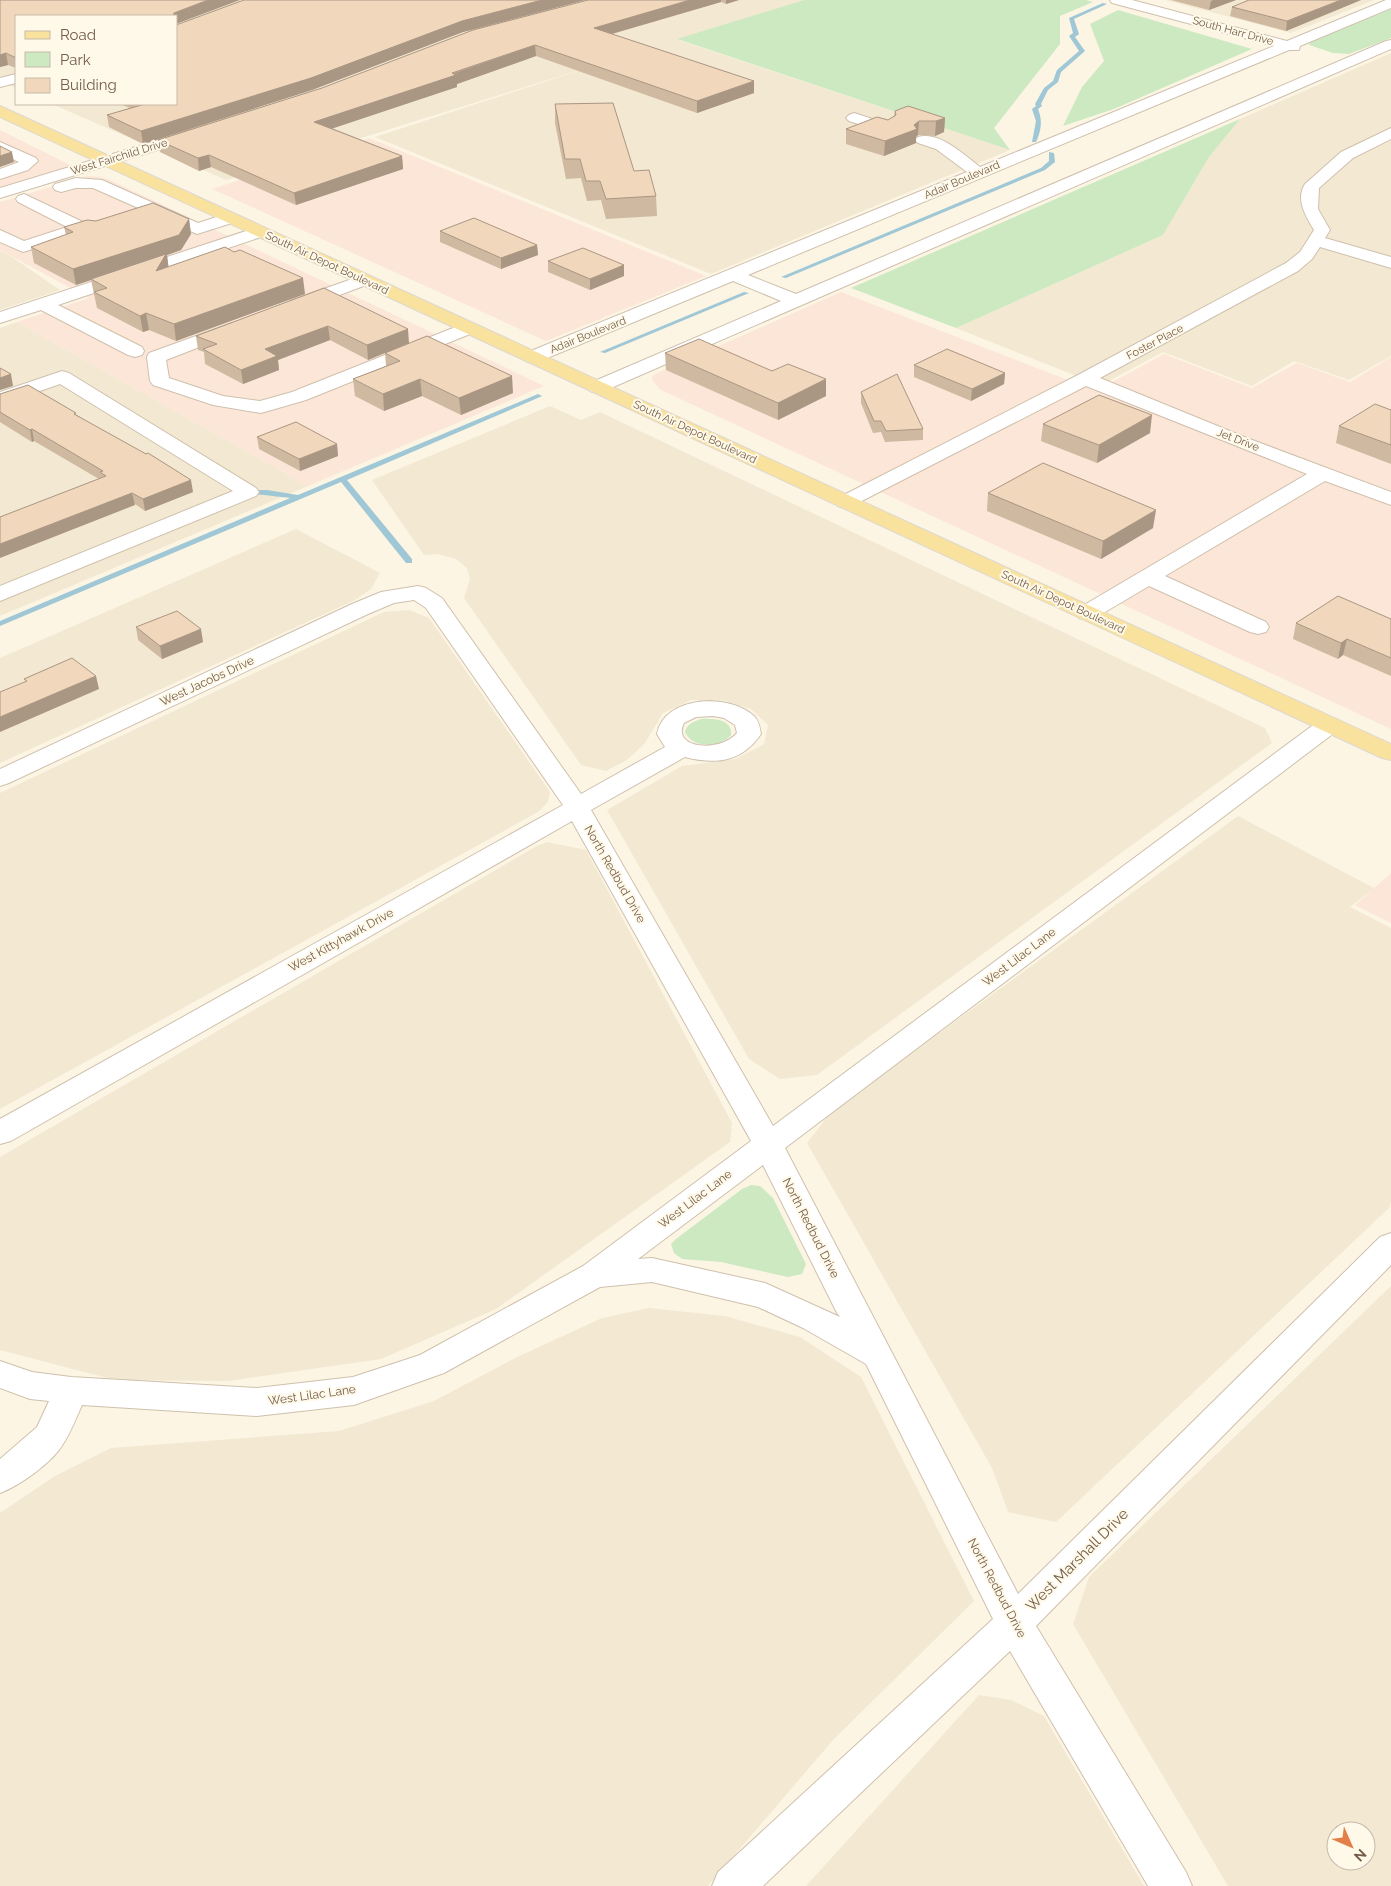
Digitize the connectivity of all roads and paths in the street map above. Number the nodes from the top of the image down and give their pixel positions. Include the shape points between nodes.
1 (1121, 1) edge
2 (1391, 3) edge
3 (1221, 12) dead end
4 (1197, 22) junction
5 (1391, 44) edge
6 (1288, 46) junction
7 (1314, 53) dead end
8 (1331, 57) dead end
9 (1348, 62) junction
10 (15, 78) edge
11 (0, 83) edge
12 (0, 111) edge
13 (854, 118) dead end
14 (886, 128) edge
15 (206, 131) edge
16 (1391, 133) edge
17 (924, 140) edge
18 (1373, 142) junction
19 (0, 147) edge
20 (1391, 147) edge
21 (108, 161) junction
22 (0, 174) edge
23 (978, 174) junction
24 (60, 175) junction
25 (76, 183) junction
26 (4, 192) edge
27 (178, 194) junction
28 (24, 199) junction
29 (0, 206) edge
30 (150, 208) junction
31 (132, 218) edge
32 (229, 218) junction
33 (115, 224) edge
34 (82, 228) junction
35 (258, 232) junction
36 (0, 235) edge
37 (1315, 240) junction
38 (1391, 263) edge
39 (734, 274) junction
40 (363, 280) junction
41 (797, 301) junction
42 (43, 304) junction
43 (280, 310) edge
44 (0, 318) edge
45 (244, 324) edge
46 (468, 328) junction
47 (135, 351) dead end
48 (533, 357) junction
49 (1085, 379) junction
50 (597, 387) junction
51 (0, 399) edge
52 (1324, 473) junction
53 (1391, 499) edge
54 (845, 502) junction
55 (1148, 577) junction
56 (418, 593) joint
57 (0, 594) edge
58 (1087, 613) junction
59 (1258, 626) dead end
60 (1329, 725) junction
61 (682, 748) dead end
62 (1391, 753) edge
63 (0, 778) edge
64 (577, 808) junction
65 (0, 1133) edge
66 (768, 1144) junction
67 (1391, 1245) edge
68 (594, 1275) junction
69 (878, 1355) junction
70 (0, 1374) edge
71 (71, 1391) junction
72 (0, 1478) edge
73 (1014, 1623) junction
74 (733, 1886) edge
75 (1170, 1886) edge

1 - 4 street, South Harr Drive
2 - 6 street, Adair Boulevard
3 - 4 street
4 - 6 street, South Harr Drive
5 - 9 street
6 - 7 street, South Harr Drive
6 - 23 street, Adair Boulevard
8 - 9 street
9 - 41 street
10 - 11 street
12 - 21 main road, South Air Depot Boulevard
13 - 14 street
15 - 21 street, West Fairchild Drive
16 - 18 street
17 - 23 street via 941,146
18 - 20 street
18 - 37 street via 1347,155 1311,187 1310,209 1322,230
19 - 22 street via 30,161 22,168
21 - 24 street, West Fairchild Drive
21 - 27 main road, South Air Depot Boulevard
23 - 39 street, Adair Boulevard
24 - 25 street
24 - 26 street, West Fairchild Drive
25 - 28 street
25 - 30 street via 96,183
26 - 28 street
27 - 30 street
27 - 32 main road, South Air Depot Boulevard
28 - 29 street
28 - 34 street
30 - 31 street
30 - 32 street via 196,229
32 - 35 main road, South Air Depot Boulevard
33 - 34 street via 98,229
34 - 36 street via 23,247
35 - 40 main road, South Air Depot Boulevard
35 - 42 street
37 - 38 street
37 - 49 street, Foster Place via 1306,255 1292,267
39 - 41 street
39 - 48 street, Adair Boulevard
40 - 43 street
40 - 46 main road, South Air Depot Boulevard
41 - 50 street
42 - 44 street
42 - 47 street
45 - 46 street via 156,356 160,381 220,401 262,407 299,396
46 - 48 main road, South Air Depot Boulevard
48 - 50 main road, South Air Depot Boulevard
49 - 52 street, Jet Drive
49 - 54 street, Foster Place
50 - 54 main road, South Air Depot Boulevard
51 - 57 street via 62,377 249,492
52 - 53 street, Jet Drive
52 - 55 street
54 - 58 main road, South Air Depot Boulevard
55 - 58 street
55 - 59 street
56 - 63 street, West Jacobs Drive via 389,597 360,609
56 - 64 street, North Redbud Drive via 443,613
58 - 60 main road, South Air Depot Boulevard
60 - 62 main road, South Air Depot Boulevard
60 - 66 street, West Lilac Lane
61 - 64 street, West Kittyhawk Drive
64 - 65 street, West Kittyhawk Drive
64 - 66 street, North Redbud Drive
66 - 68 street, West Lilac Lane
66 - 69 street, North Redbud Drive
67 - 73 street, West Marshall Drive
68 - 69 street via 652,1270 765,1296 815,1319
68 - 71 street, West Lilac Lane via 432,1364 354,1391 257,1402
69 - 73 street, North Redbud Drive
70 - 71 street, West Lilac Lane via 30,1385
71 - 72 street via 50,1436 23,1462
73 - 74 street, West Marshall Drive
73 - 75 street, North Redbud Drive

